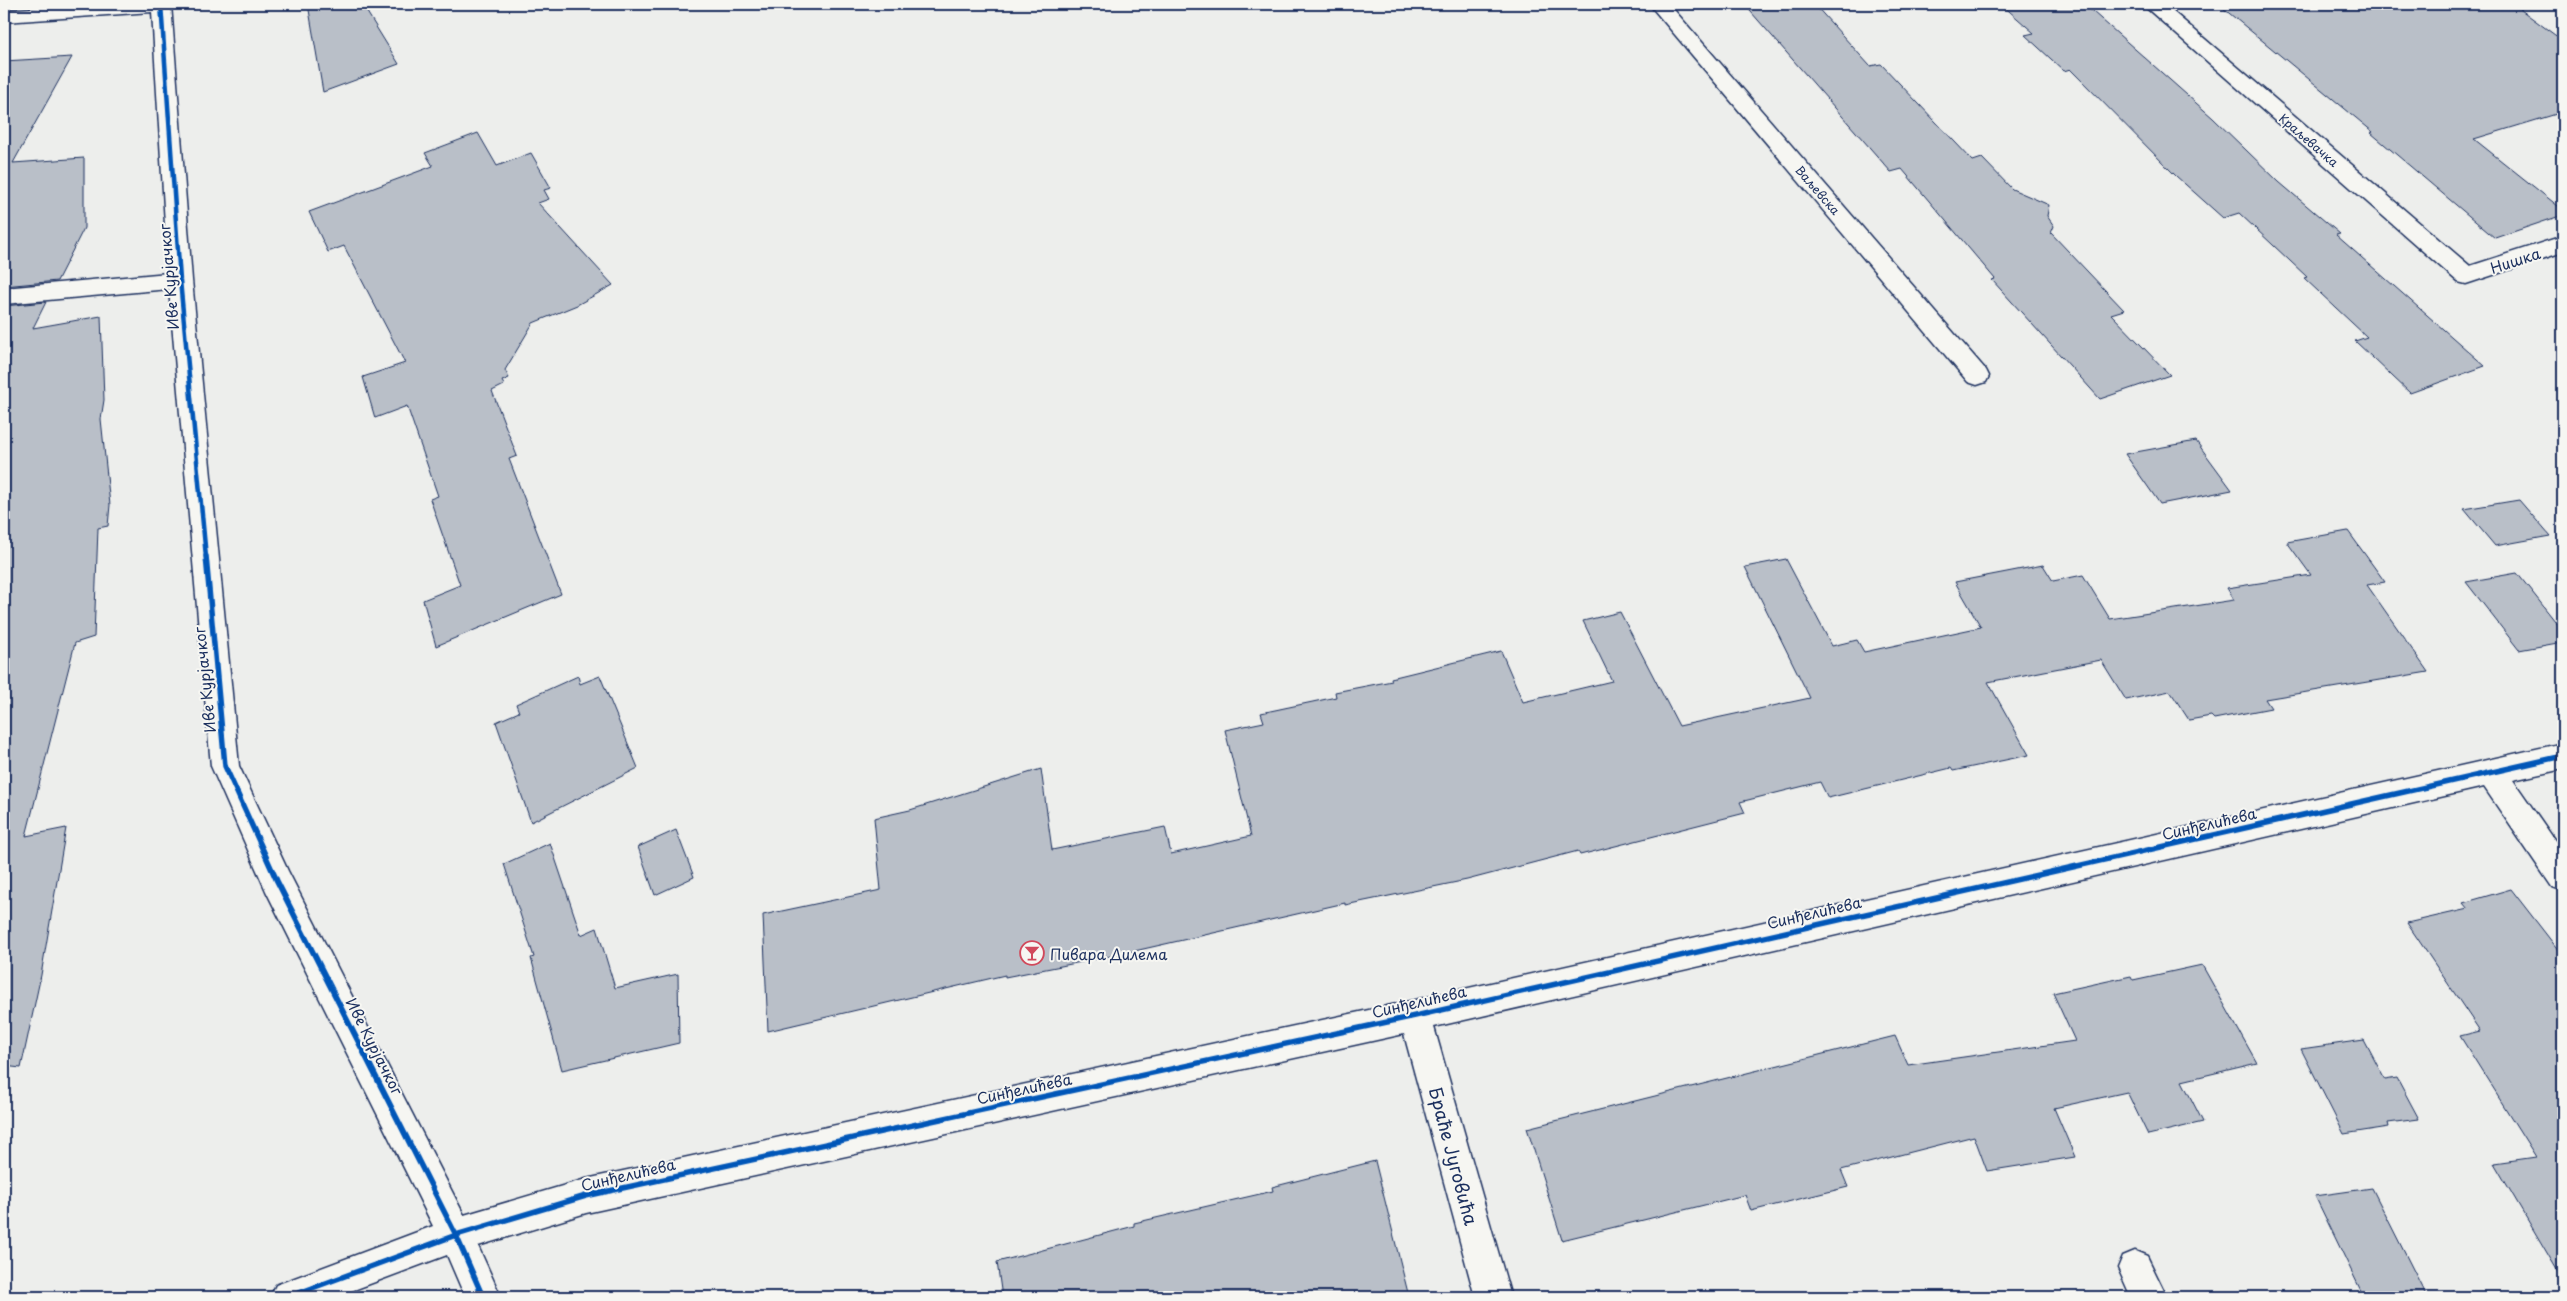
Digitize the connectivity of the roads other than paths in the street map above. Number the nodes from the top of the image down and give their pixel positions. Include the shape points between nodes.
1 (1659, 4) edge
2 (2152, 4) edge
3 (161, 5) edge
4 (4, 16) edge
5 (2563, 244) edge
6 (2466, 276) joint
7 (180, 280) junction
8 (4, 296) edge
9 (1977, 376) dead end
10 (2563, 756) edge
11 (2490, 772) junction
12 (2563, 877) edge
13 (1415, 1016) junction
14 (456, 1235) junction
15 (288, 1297) edge
16 (483, 1297) edge
17 (1493, 1297) edge

1 - 9 street, Ваљевска
2 - 6 street, Краљевачка
3 - 4 street
3 - 7 street, Иве Курјачког
5 - 6 street, Нишка
7 - 8 street
7 - 14 street, Иве Курјачког via 225,766 278,881
10 - 11 street, Синђелићева
11 - 12 street
11 - 13 street, Синђелићева
13 - 14 street, Синђелићева via 586,1196
13 - 17 street, Браће Југовића
14 - 15 street, Синђелићева
14 - 16 street, Иве Курјачког

